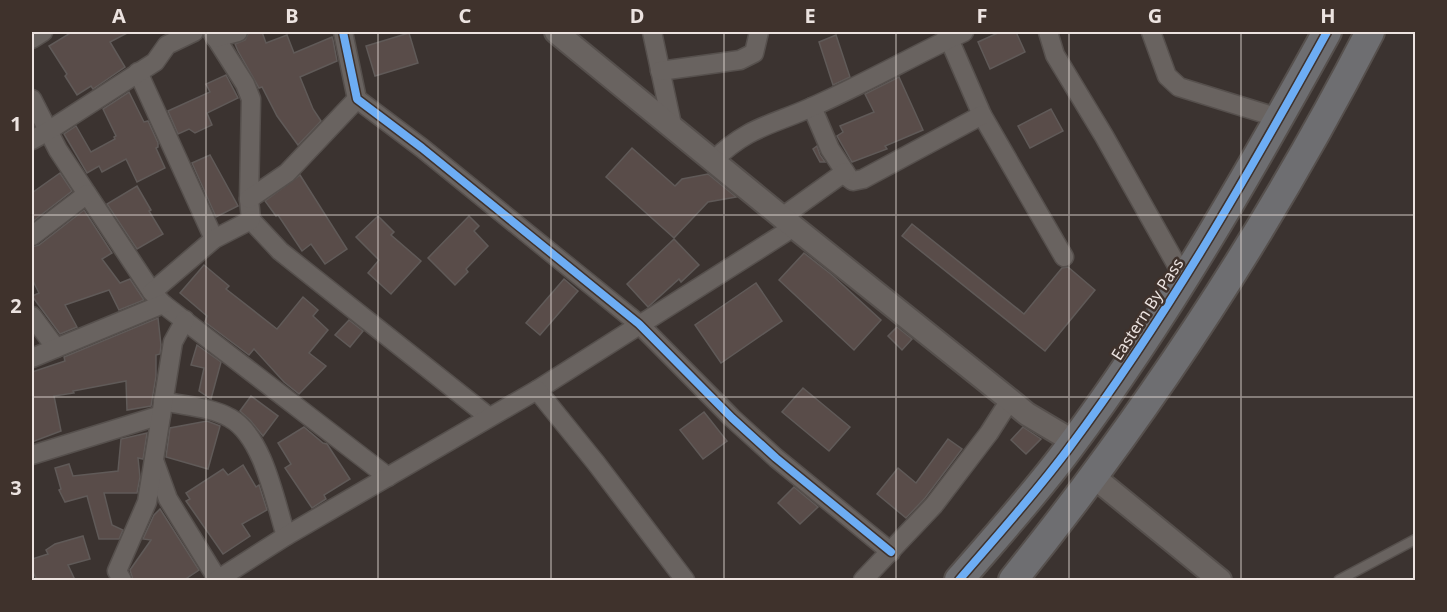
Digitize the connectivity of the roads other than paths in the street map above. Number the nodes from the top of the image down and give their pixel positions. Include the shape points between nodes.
1 (44, 32) edge
2 (194, 32) edge
3 (238, 32) edge
4 (343, 32) edge
5 (556, 32) edge
6 (652, 32) edge
7 (759, 32) edge
8 (1048, 32) edge
9 (1151, 32) edge
10 (1327, 32) edge
11 (1370, 32) edge
12 (953, 34) edge
13 (214, 35) edge
14 (164, 38) edge
15 (32, 39) edge
16 (660, 71) junction
17 (138, 72) junction
18 (32, 99) edge
19 (357, 99) junction
20 (812, 107) junction
21 (982, 115) junction
22 (1279, 118) junction
23 (672, 125) junction
24 (48, 131) junction
25 (32, 140) edge
26 (713, 161) junction
27 (845, 172) junction
28 (87, 194) junction
29 (249, 199) junction
30 (250, 220) junction
31 (788, 222) junction
32 (32, 236) edge
33 (214, 239) junction
34 (1064, 257) dead end
35 (1184, 278) junction
36 (157, 298) junction
37 (32, 316) edge
38 (185, 320) junction
39 (639, 324) junction
40 (57, 348) junction
41 (32, 358) edge
42 (537, 390) junction
43 (1010, 400) junction
44 (162, 408) junction
45 (489, 417) junction
46 (1074, 442) junction
47 (32, 455) edge
48 (154, 459) junction
49 (388, 477) junction
50 (1094, 477) junction
51 (286, 536) junction
52 (1416, 539) edge
53 (891, 552) junction
54 (869, 579) edge
55 (122, 580) edge
56 (217, 580) edge
57 (685, 580) edge
58 (960, 580) edge
59 (1013, 580) edge
60 (1220, 580) edge
61 (1339, 580) edge

1 - 15 street
2 - 14 street
3 - 13 street
4 - 19 street
5 - 23 street
6 - 16 street
7 - 16 street via 754,53 740,60
8 - 35 street via 1055,55
9 - 22 street via 1167,76 1179,87
10 - 22 main road, Eastern By Pass
11 - 50 main road via 1270,213 1178,358
12 - 20 street
12 - 21 street
13 - 29 street via 250,99
14 - 17 street via 154,62
16 - 23 street
17 - 24 street
17 - 33 street
18 - 24 street
19 - 29 street via 287,173
19 - 39 street
20 - 26 street via 750,132 731,143
20 - 27 street
21 - 27 street via 863,179 853,181
21 - 34 street
22 - 35 main road, Eastern By Pass
23 - 26 street
24 - 25 street
24 - 28 street
26 - 31 street
27 - 31 street
28 - 32 street
28 - 36 street
29 - 30 street
30 - 33 street
30 - 45 street via 280,251
31 - 39 street
31 - 43 street
33 - 36 street
35 - 46 main road, Eastern By Pass
36 - 38 street
36 - 40 street
37 - 40 street
38 - 44 street via 173,342
38 - 49 street
39 - 42 street
39 - 53 street via 776,458
40 - 41 street
42 - 45 street
42 - 57 street
43 - 46 street
43 - 53 street via 934,505
44 - 47 street
44 - 48 street
44 - 51 street via 208,410 231,418 248,434 259,451
45 - 49 street
46 - 58 main road, Eastern By Pass
48 - 55 street via 147,502 117,571
48 - 56 street via 168,499
49 - 51 street
50 - 59 main road
50 - 60 street
51 - 56 street
52 - 61 lane
53 - 54 street

